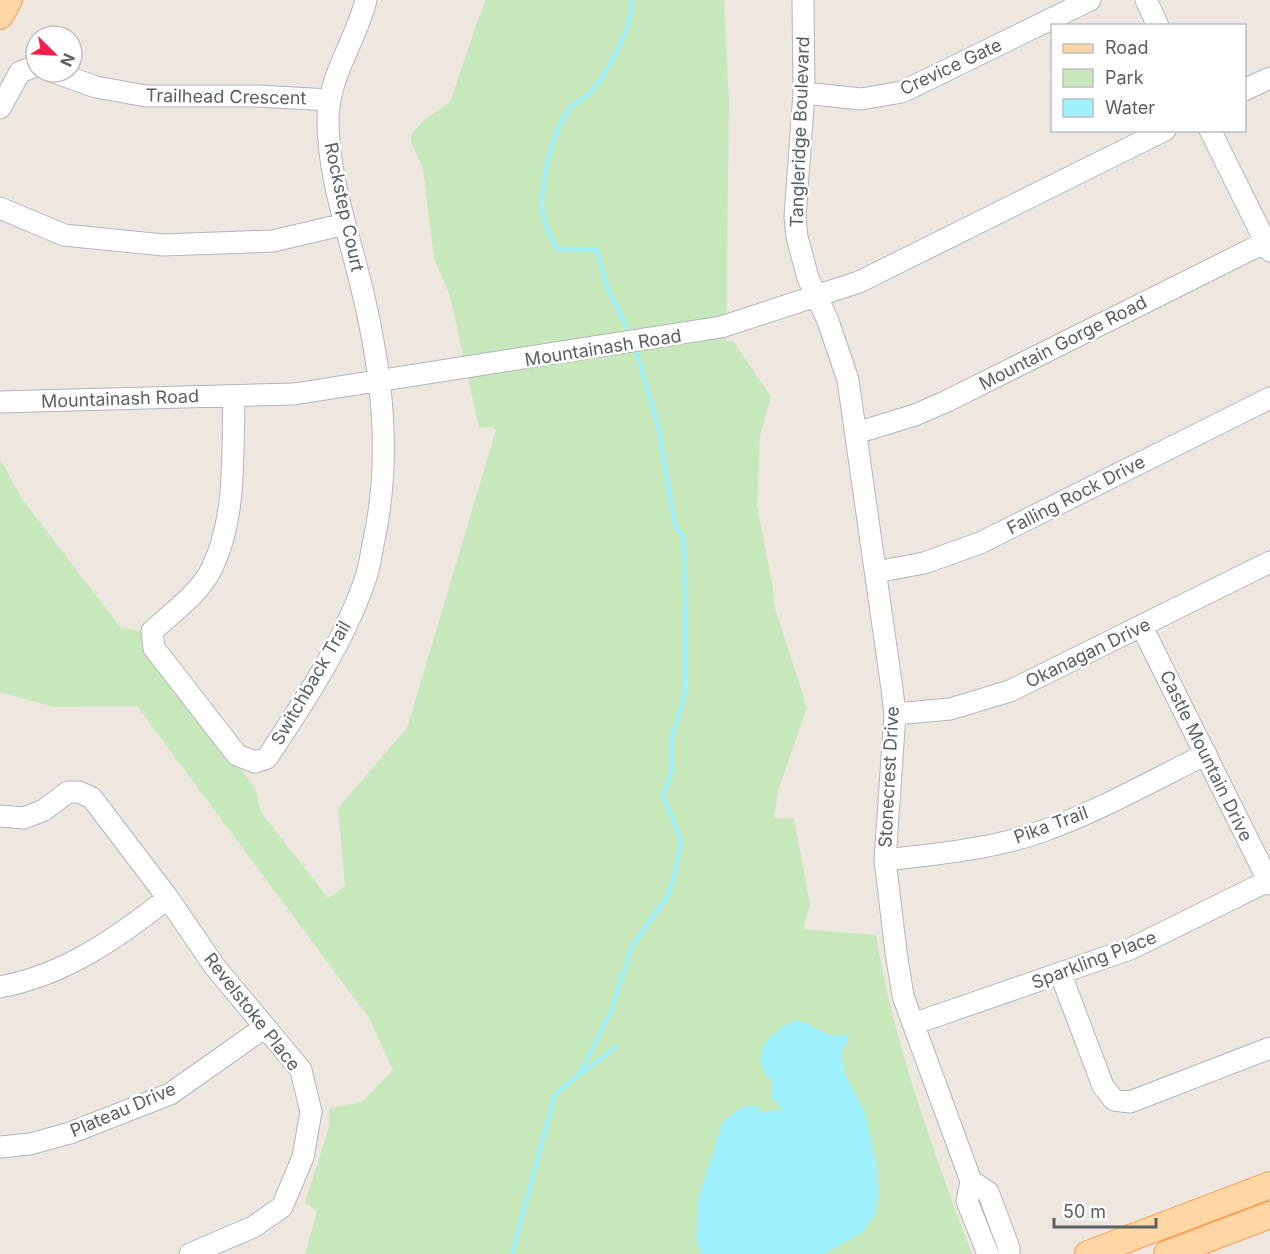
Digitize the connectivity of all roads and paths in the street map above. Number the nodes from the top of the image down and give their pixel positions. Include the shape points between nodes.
1 (9, 0) edge
2 (366, 0) edge
3 (803, 0) edge
4 (1090, 0) edge
5 (1146, 0) edge
6 (0, 16) edge
7 (1157, 24) edge
8 (24, 70) edge
9 (1270, 78) edge
10 (84, 83) edge
11 (1246, 90) edge
12 (804, 93) junction
13 (330, 100) junction
14 (0, 108) edge
15 (1161, 132) edge
16 (1211, 132) edge
17 (0, 208) edge
18 (345, 224) junction
19 (1268, 247) edge
20 (817, 297) junction
21 (380, 383) junction
22 (234, 397) junction
23 (1270, 398) edge
24 (0, 402) edge
25 (856, 433) junction
26 (1270, 562) edge
27 (876, 572) junction
28 (1142, 627) junction
29 (895, 714) junction
30 (1206, 754) junction
31 (0, 816) edge
32 (885, 860) junction
33 (1269, 883) edge
34 (168, 898) junction
35 (1061, 975) junction
36 (0, 987) edge
37 (913, 1024) junction
38 (265, 1027) junction
39 (1270, 1048) edge
40 (0, 1148) edge
41 (971, 1181) junction
42 (1270, 1185) edge
43 (1270, 1215) edge
44 (190, 1254) edge
45 (988, 1254) edge
46 (1009, 1254) edge
47 (1088, 1254) edge
48 (1167, 1254) edge

1 - 6 main road
2 - 13 street, Rockstep Court
3 - 12 street, Tangleridge Boulevard
4 - 12 street, Crevice Gate via 902,92 861,99
5 - 7 street
8 - 14 street
9 - 11 street
10 - 13 street, Trailhead Crescent via 146,96
12 - 20 street, Tangleridge Boulevard via 795,217 801,254
13 - 18 street, Rockstep Court via 329,141
15 - 20 street, Mountainash Road via 876,274
16 - 19 street
17 - 18 street via 64,235 163,244 273,241
18 - 21 street, Rockstep Court via 363,290
19 - 25 street, Mountain Gorge Road via 938,406
20 - 21 street, Mountainash Road via 696,333
20 - 25 street, Stonecrest Drive via 844,362
21 - 22 street, Mountainash Road
21 - 22 street, Switchback Trail via 384,476 366,578 345,629 317,680 267,758 255,762 237,755 184,688 154,648 152,631 186,601 212,570 227,527
22 - 24 street, Mountainash Road
23 - 27 street, Falling Rock Drive via 980,543 924,562
25 - 27 street, Stonecrest Drive
26 - 28 street, Okanagan Drive
27 - 29 street, Stonecrest Drive
28 - 29 street, Okanagan Drive via 992,698 950,709
28 - 30 street, Castle Mountain Drive
29 - 32 street, Stonecrest Drive
30 - 32 street, Pika Trail via 1043,831 981,847
30 - 33 street, Castle Mountain Drive
31 - 34 street, Revelstoke Place via 24,818 44,810 68,792 92,798
32 - 37 street, Stonecrest Drive via 903,996
33 - 35 street, Sparkling Place via 1130,949
34 - 36 street via 122,934 80,959 27,982
34 - 38 street, Revelstoke Place via 215,967
35 - 37 street, Sparkling Place
35 - 39 street via 1103,1086 1114,1100 1130,1102
37 - 41 street, Stonecrest Drive
38 - 40 street, Plateau Drive via 170,1094 70,1133
38 - 44 street, Revelstoke Place via 301,1070 311,1112 303,1158 282,1207 253,1227
41 - 45 street, Stonecrest Drive via 967,1201
41 - 46 street, Stonecrest Drive via 988,1192
42 - 47 main road
43 - 48 main road

